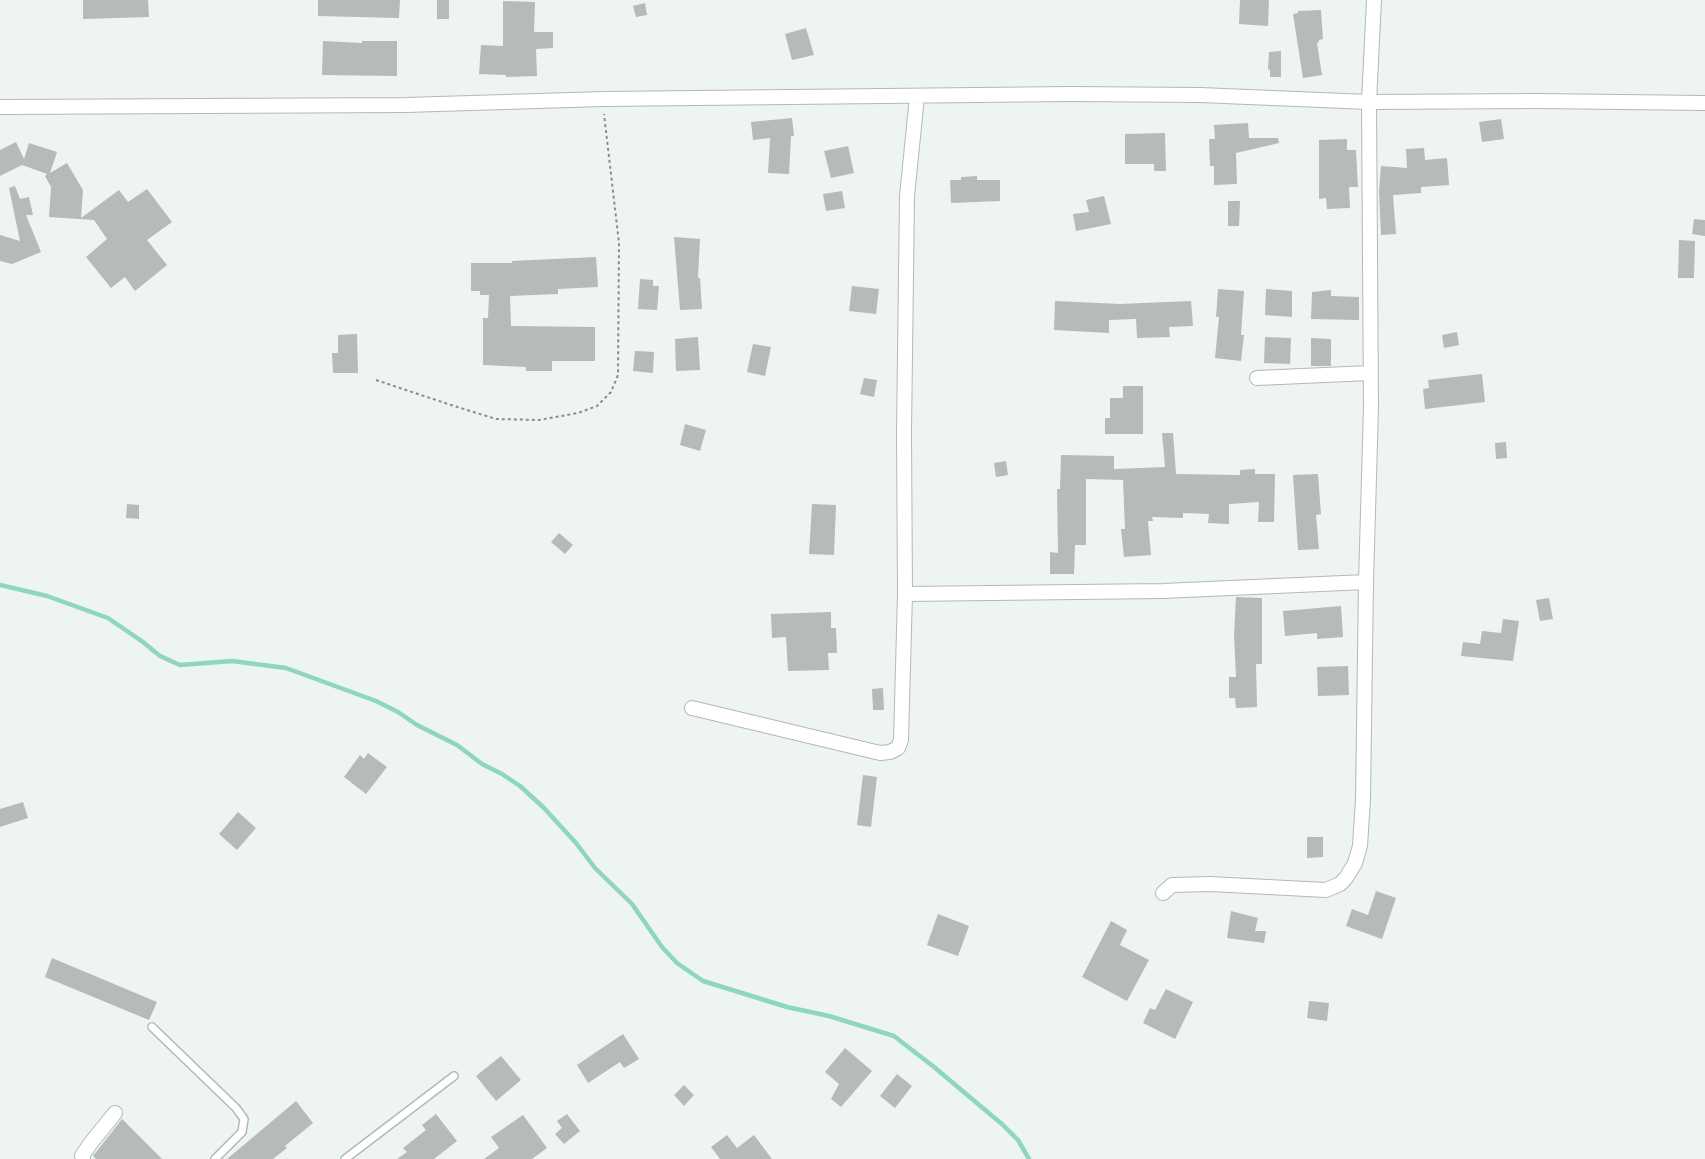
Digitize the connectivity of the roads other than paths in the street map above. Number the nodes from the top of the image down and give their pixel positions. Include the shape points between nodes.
1 (1374, 0) edge
2 (917, 97) junction
3 (1369, 102) junction
4 (1705, 103) edge
5 (0, 107) edge
6 (1370, 373) junction
7 (1257, 378) dead end
8 (1366, 582) junction
9 (905, 594) junction
10 (692, 708) dead end
11 (1163, 893) dead end
12 (152, 1027) dead end
13 (454, 1076) dead end
14 (115, 1113) dead end
15 (83, 1159) edge
16 (215, 1159) edge
17 (345, 1159) edge

1 - 3 street
2 - 3 street via 1200,95
2 - 5 street
2 - 9 street via 907,196
3 - 4 street
3 - 6 street
6 - 7 street
6 - 8 street
8 - 9 street via 1163,591
8 - 11 street via 1360,846 1346,878 1326,890 1210,884 1172,885
9 - 10 street via 898,748 880,753
12 - 16 lane via 244,1119 242,1132
13 - 17 lane
14 - 15 street

